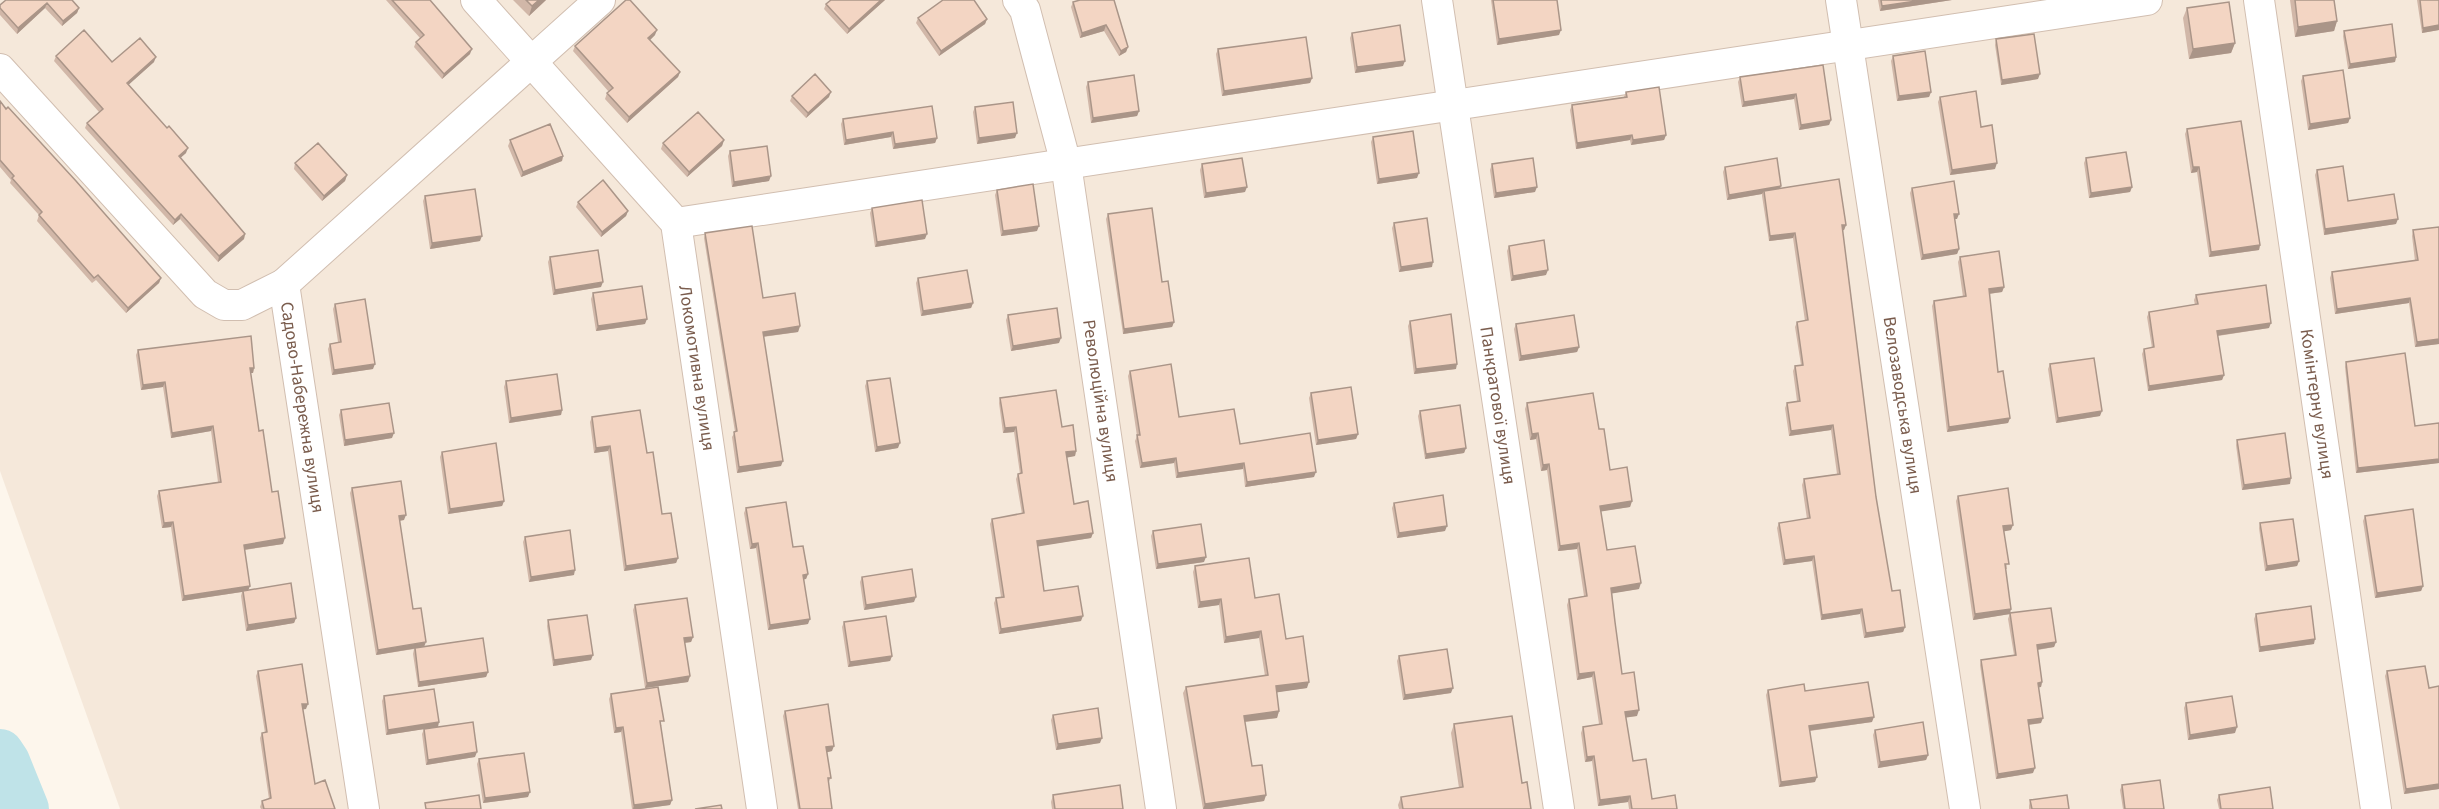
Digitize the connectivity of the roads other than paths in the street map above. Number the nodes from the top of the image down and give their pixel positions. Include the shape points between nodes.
1 (476, 0) edge
2 (600, 0) edge
3 (1018, 0) edge
4 (1437, 0) edge
5 (1841, 0) edge
6 (2147, 0) edge
7 (2259, 0) edge
8 (1848, 45) junction
9 (532, 62) junction
10 (0, 69) edge
11 (1453, 105) junction
12 (1066, 164) junction
13 (676, 223) junction
14 (284, 284) junction
15 (364, 809) edge
16 (762, 809) edge
17 (1161, 809) edge
18 (1559, 809) edge
19 (1965, 809) edge
20 (2376, 809) edge

1 - 9 street
2 - 9 street
3 - 12 street, Революційна вулиця via 1025,10
4 - 11 street, Панкратової вулиця
5 - 8 street, Велозаводська вулиця
6 - 8 street
7 - 20 street, Комінтерну вулиця
8 - 11 street
8 - 19 street, Велозаводська вулиця
9 - 13 street
9 - 14 street
10 - 14 street, Садово-Набережна вулиця via 205,294 224,305 242,305
11 - 12 street
11 - 18 street, Панкратової вулиця
12 - 13 street
12 - 17 street, Революційна вулиця
13 - 16 street, Локомотивна вулиця
14 - 15 street, Садово-Набережна вулиця

